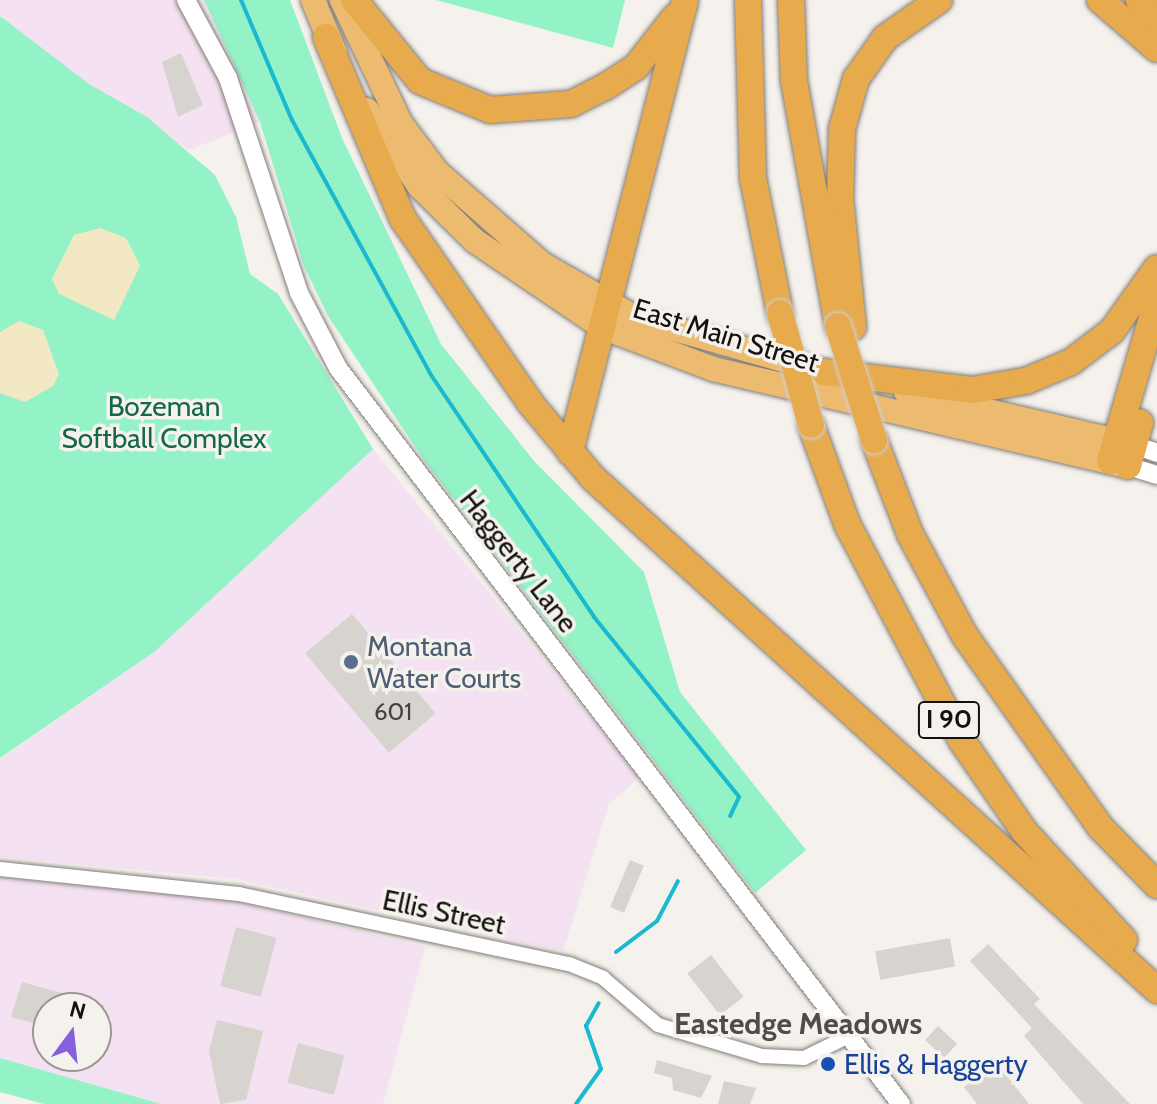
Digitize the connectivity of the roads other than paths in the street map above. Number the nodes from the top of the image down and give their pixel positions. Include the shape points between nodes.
1 (186, 0) edge
2 (313, 0) edge
3 (342, 0) edge
4 (354, 0) edge
5 (748, 0) edge
6 (791, 0) edge
7 (939, 0) edge
8 (1100, 0) edge
9 (1139, 0) edge
10 (685, 1) edge
11 (1157, 20) edge
12 (326, 37) junction
13 (1157, 49) edge
14 (1157, 268) edge
15 (1157, 301) edge
16 (605, 316) junction
17 (846, 326) junction
18 (1157, 366) edge
19 (824, 372) junction
20 (570, 452) junction
21 (1129, 453) edge
22 (1157, 475) edge
23 (0, 869) edge
24 (1157, 885) edge
25 (1157, 971) edge
26 (1157, 990) edge
27 (849, 1036) junction
28 (901, 1104) edge

1 - 27 street, Haggerty Lane via 228,78 299,293 338,368
2 - 12 highway, East Main Street
3 - 16 highway, East Main Street via 401,124 437,172 490,224
4 - 10 highway via 420,81 469,104 530,111 571,104 636,67
5 - 25 highway, I 90, bridge via 753,178 780,313 811,425 847,524 962,741 1024,831
6 - 17 highway via 796,96
7 - 17 highway via 885,38 856,79 842,129
8 - 13 highway
9 - 11 highway
10 - 16 highway
12 - 16 highway, East Main Street via 420,187 486,249
12 - 20 highway via 403,219
14 - 19 highway via 1112,331 1071,362 1026,381 972,390
15 - 21 highway
16 - 19 highway, East Main Street
16 - 20 highway
16 - 21 highway, East Main Street via 713,369
17 - 24 highway, I 90, bridge via 874,440 910,534 965,636 1092,816
18 - 21 highway
19 - 21 highway, East Main Street
20 - 26 highway via 619,504
21 - 22 street
23 - 27 street, Ellis Street via 170,883 569,964 603,978 658,1025 762,1056 804,1058
27 - 28 street, Haggerty Lane

